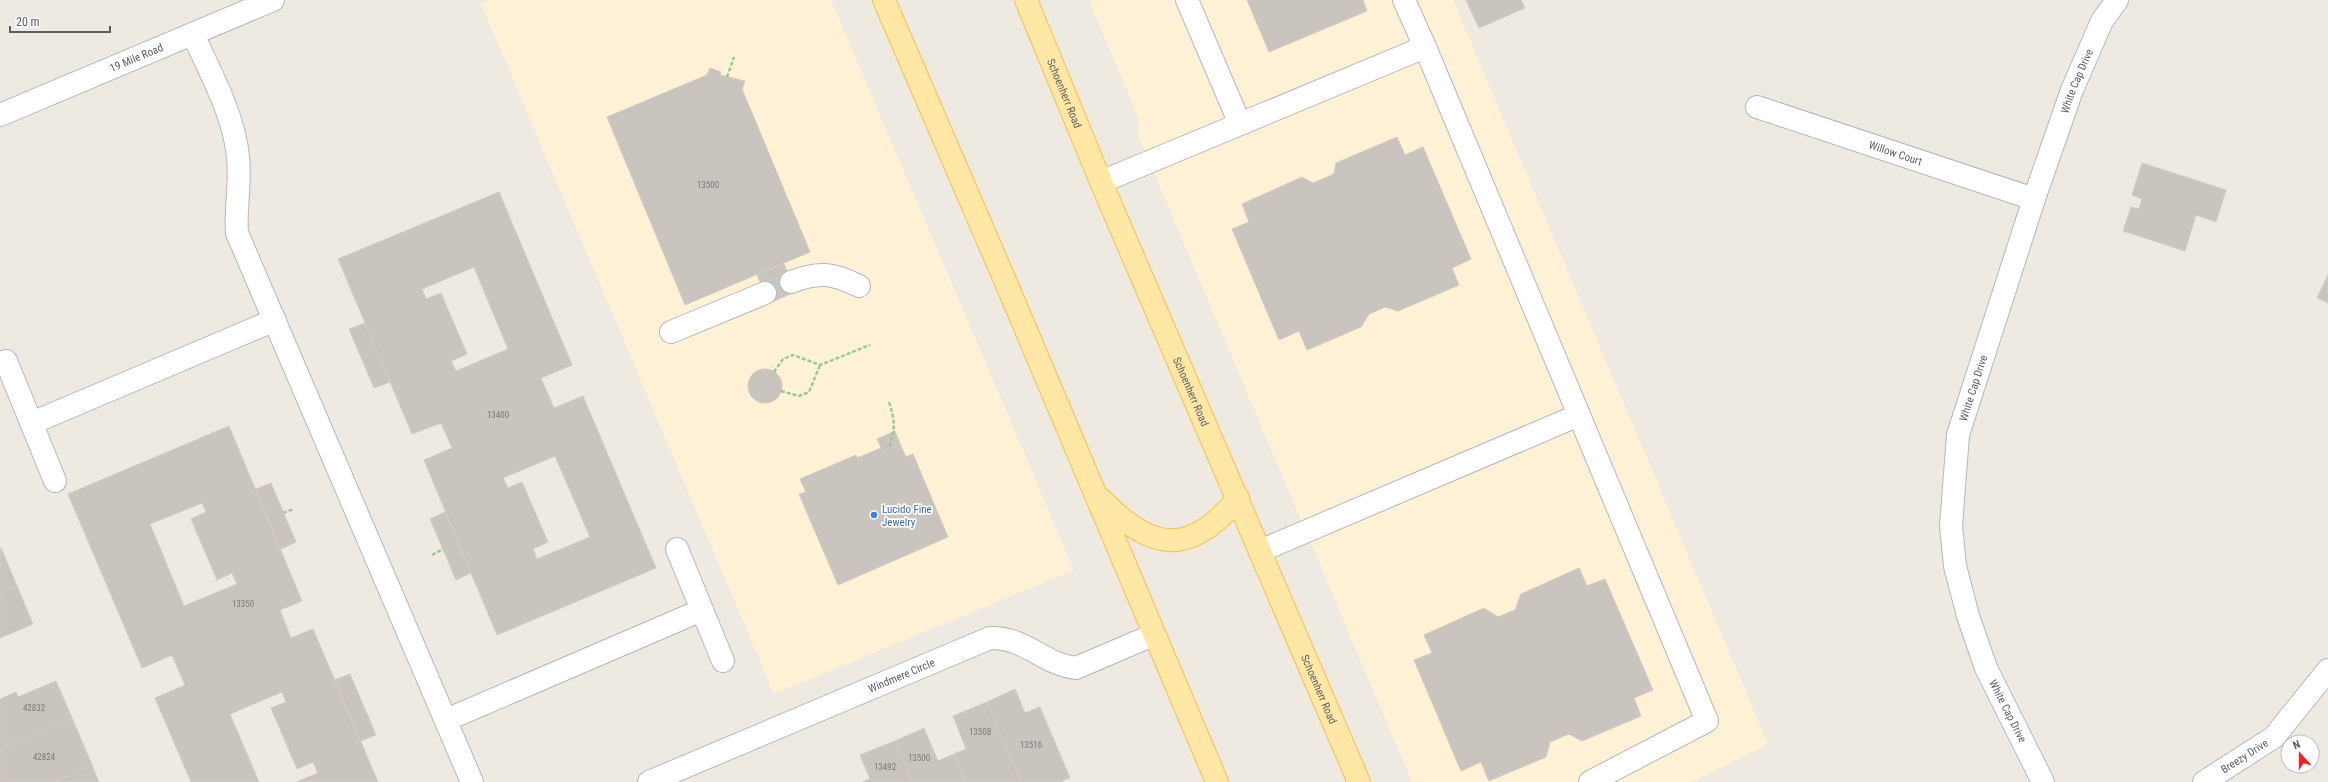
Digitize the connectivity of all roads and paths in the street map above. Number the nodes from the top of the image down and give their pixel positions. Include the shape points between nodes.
1 (273, 0) edge
2 (884, 0) edge
3 (1026, 0) edge
4 (1187, 0) edge
5 (1404, 0) edge
6 (2117, 0) edge
7 (193, 34) junction
8 (1425, 47) junction
9 (734, 57) dead end
10 (727, 77) dead end
11 (1756, 107) dead end
12 (0, 115) edge
13 (1240, 124) junction
14 (1101, 182) junction
15 (2034, 199) junction
16 (792, 282) tunnel mouth
17 (859, 286) dead end
18 (765, 293) tunnel mouth
19 (275, 320) junction
20 (671, 332) dead end
21 (870, 345) dead end
22 (6, 361) dead end
23 (820, 365) junction
24 (774, 372) dead end
25 (781, 391) dead end
26 (888, 402) dead end
27 (1579, 415) junction
28 (32, 423) junction
29 (891, 448) dead end
30 (55, 481) dead end
31 (1096, 494) junction
32 (1238, 498) junction
33 (294, 508) dead end
34 (283, 512) dead end
35 (677, 549) dead end
36 (443, 550) dead end
37 (1260, 551) junction
38 (432, 555) dead end
39 (702, 610) junction
40 (1153, 635) junction
41 (723, 661) dead end
42 (2328, 670) edge
43 (446, 720) junction
44 (472, 782) edge
45 (649, 782) edge
46 (1217, 782) edge
47 (1359, 782) edge
48 (1590, 782) edge
49 (2043, 782) edge
50 (2204, 782) edge

1 - 7 street, 19 Mile Road
2 - 31 main road
3 - 14 main road, Schoenherr Road
4 - 13 street
5 - 8 street
6 - 15 street, White Cap Drive via 2102,21 2072,90
7 - 12 street, 19 Mile Road
7 - 19 street via 230,121 238,155 240,182 235,212 237,233
8 - 13 street
8 - 27 street
9 - 10 path
11 - 15 street, Willow Court
13 - 14 street
14 - 32 main road, Schoenherr Road
15 - 49 street, White Cap Drive via 1958,435 1952,526 1955,566 1968,616 1986,668
16 - 17 street via 820,274 838,276
18 - 20 street
19 - 28 street
19 - 43 street
21 - 23 path
22 - 28 street
23 - 24 path via 793,355 783,359
23 - 25 path via 809,392 799,396
26 - 29 path via 894,415 895,431
27 - 37 street
27 - 48 street via 1707,721
28 - 30 street
31 - 32 main road via 1118,517 1136,530 1169,540 1189,538 1209,529 1223,517
31 - 40 main road
32 - 37 main road, Schoenherr Road
33 - 34 path
35 - 39 street
36 - 38 path
37 - 47 main road, Schoenherr Road
39 - 41 street
39 - 43 street
40 - 45 street, Windmere Circle via 1076,668 1062,666 1005,638 990,638
40 - 46 main road
42 - 50 street, Breezy Drive via 2274,737
43 - 44 street

